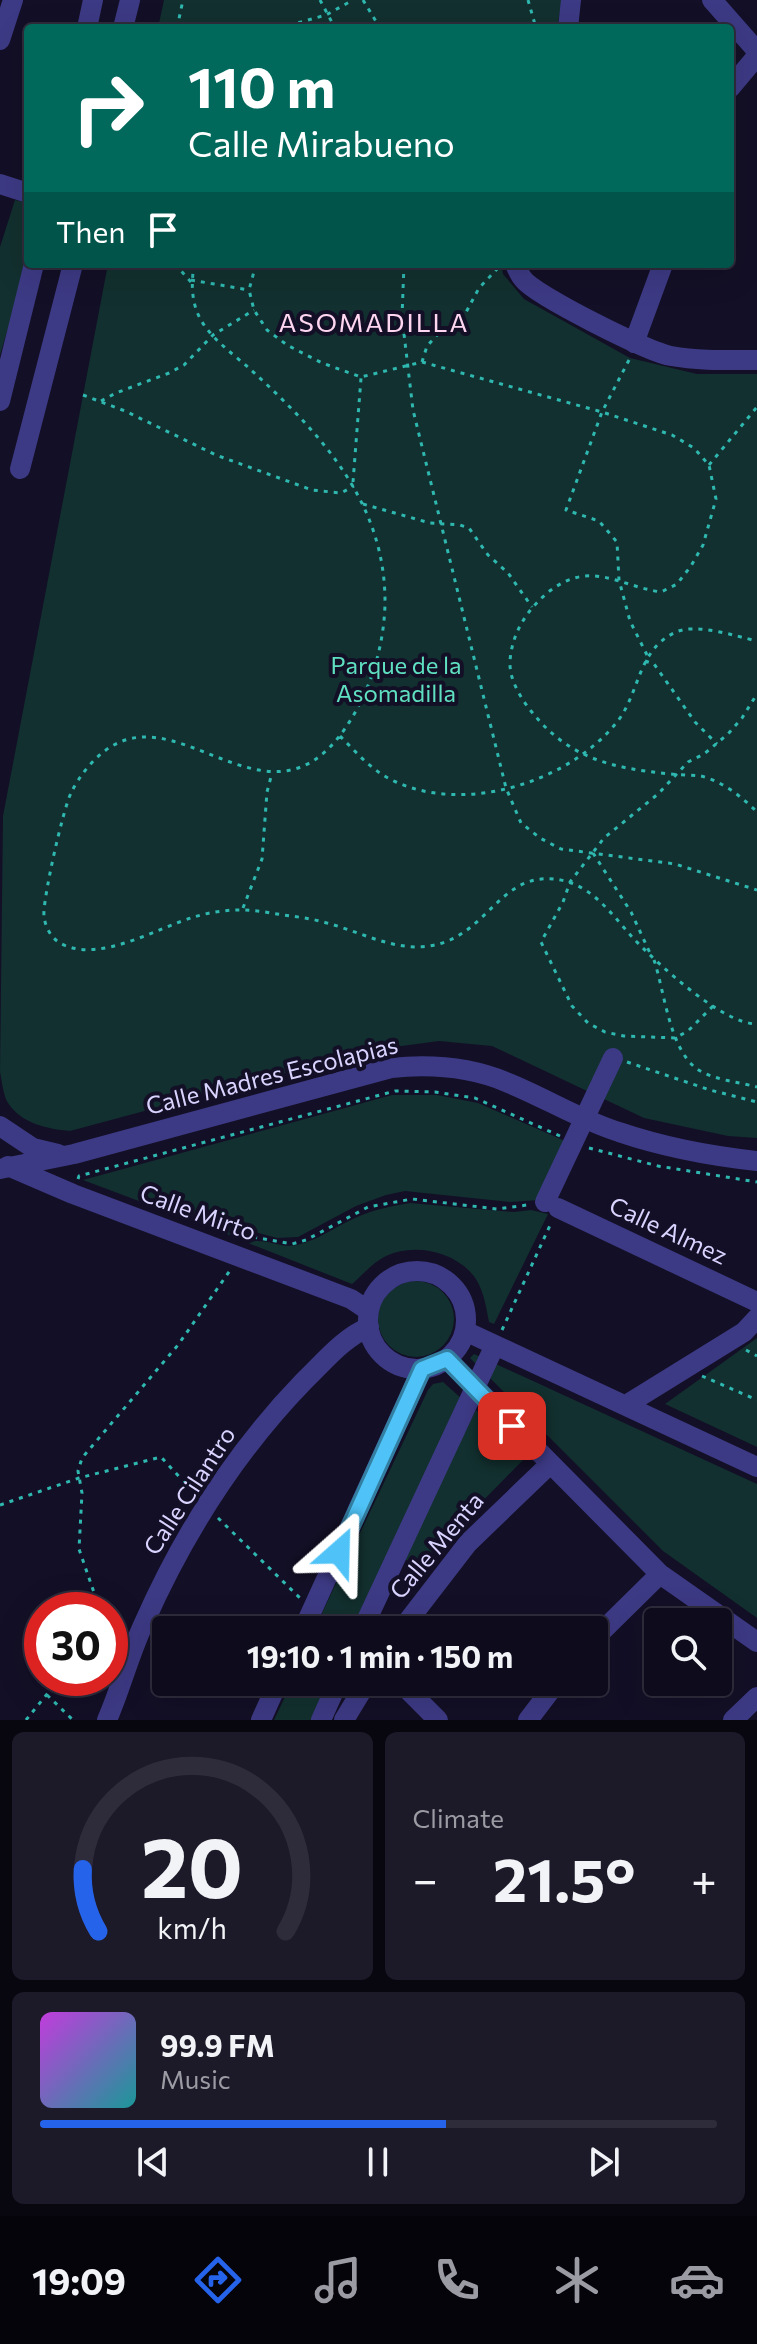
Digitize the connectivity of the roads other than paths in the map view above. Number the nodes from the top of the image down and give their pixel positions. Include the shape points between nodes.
1 (13, 0) edge
2 (93, 0) edge
3 (130, 0) edge
4 (571, 0) edge
5 (712, 0) edge
6 (727, 0) edge
7 (88, 24) edge
8 (124, 24) edge
9 (568, 24) edge
10 (732, 24) edge
11 (734, 26) edge
12 (757, 34) edge
13 (0, 40) edge
14 (757, 54) edge
15 (734, 83) edge
16 (0, 184) edge
17 (24, 192) edge
18 (33, 268) edge
19 (72, 268) edge
20 (662, 268) edge
21 (520, 273) edge
22 (634, 343) junction
23 (757, 360) edge
24 (1, 392) edge
25 (20, 469) dead end
26 (613, 1058) road end
27 (0, 1126) edge
28 (74, 1154) junction
29 (757, 1161) edge
30 (4, 1167) edge
31 (757, 1302) edge
32 (757, 1318) edge
33 (369, 1319) junction
34 (465, 1331) junction
35 (495, 1345) junction
36 (447, 1359) junction
37 (422, 1369) junction
38 (474, 1388) junction
39 (626, 1405) junction
40 (550, 1464) junction
41 (757, 1467) edge
42 (660, 1574) junction
43 (309, 1616) edge
44 (368, 1616) edge
45 (412, 1616) edge
46 (608, 1625) edge
47 (757, 1642) edge
48 (272, 1696) edge
49 (332, 1696) edge
50 (359, 1696) edge
51 (414, 1696) edge
52 (546, 1696) edge
53 (757, 1697) edge
54 (107, 1720) edge
55 (261, 1720) edge
56 (321, 1720) edge
57 (344, 1720) edge
58 (438, 1720) edge
59 (528, 1720) edge
60 (733, 1720) edge

1 - 13 street
2 - 7 street
3 - 8 street
4 - 9 street
5 - 10 street
6 - 12 street
11 - 14 street
14 - 15 street
16 - 17 street
18 - 24 street
19 - 25 street
20 - 22 street
21 - 22 street
22 - 23 street via 668,356
26 - 31 street, Calle Almez, bridge via 551,1205
27 - 28 street, Calle Madres Escolapias via 42,1152
28 - 29 street, Calle Madres Escolapias via 391,1068 417,1066 504,1081 619,1132
28 - 30 street, Calle Madres Escolapias
30 - 33 street, Calle Mirto via 351,1299
32 - 39 street via 744,1332
33 - 34 street via 373,1298 392,1278 420,1271 446,1280 456,1290 463,1303
33 - 37 street via 381,1353 393,1363
33 - 54 street, Calle Cilantro via 289,1397 206,1506 148,1614
34 - 35 street
34 - 36 street
35 - 38 street
35 - 39 street
36 - 37 street
36 - 38 street
37 - 43 street
38 - 40 street
38 - 44 street
39 - 41 street
40 - 42 street
40 - 45 street, Calle Menta via 468,1543
42 - 46 street
42 - 47 street
48 - 55 street
49 - 56 street
50 - 57 street
51 - 58 street
52 - 59 street
53 - 60 street

